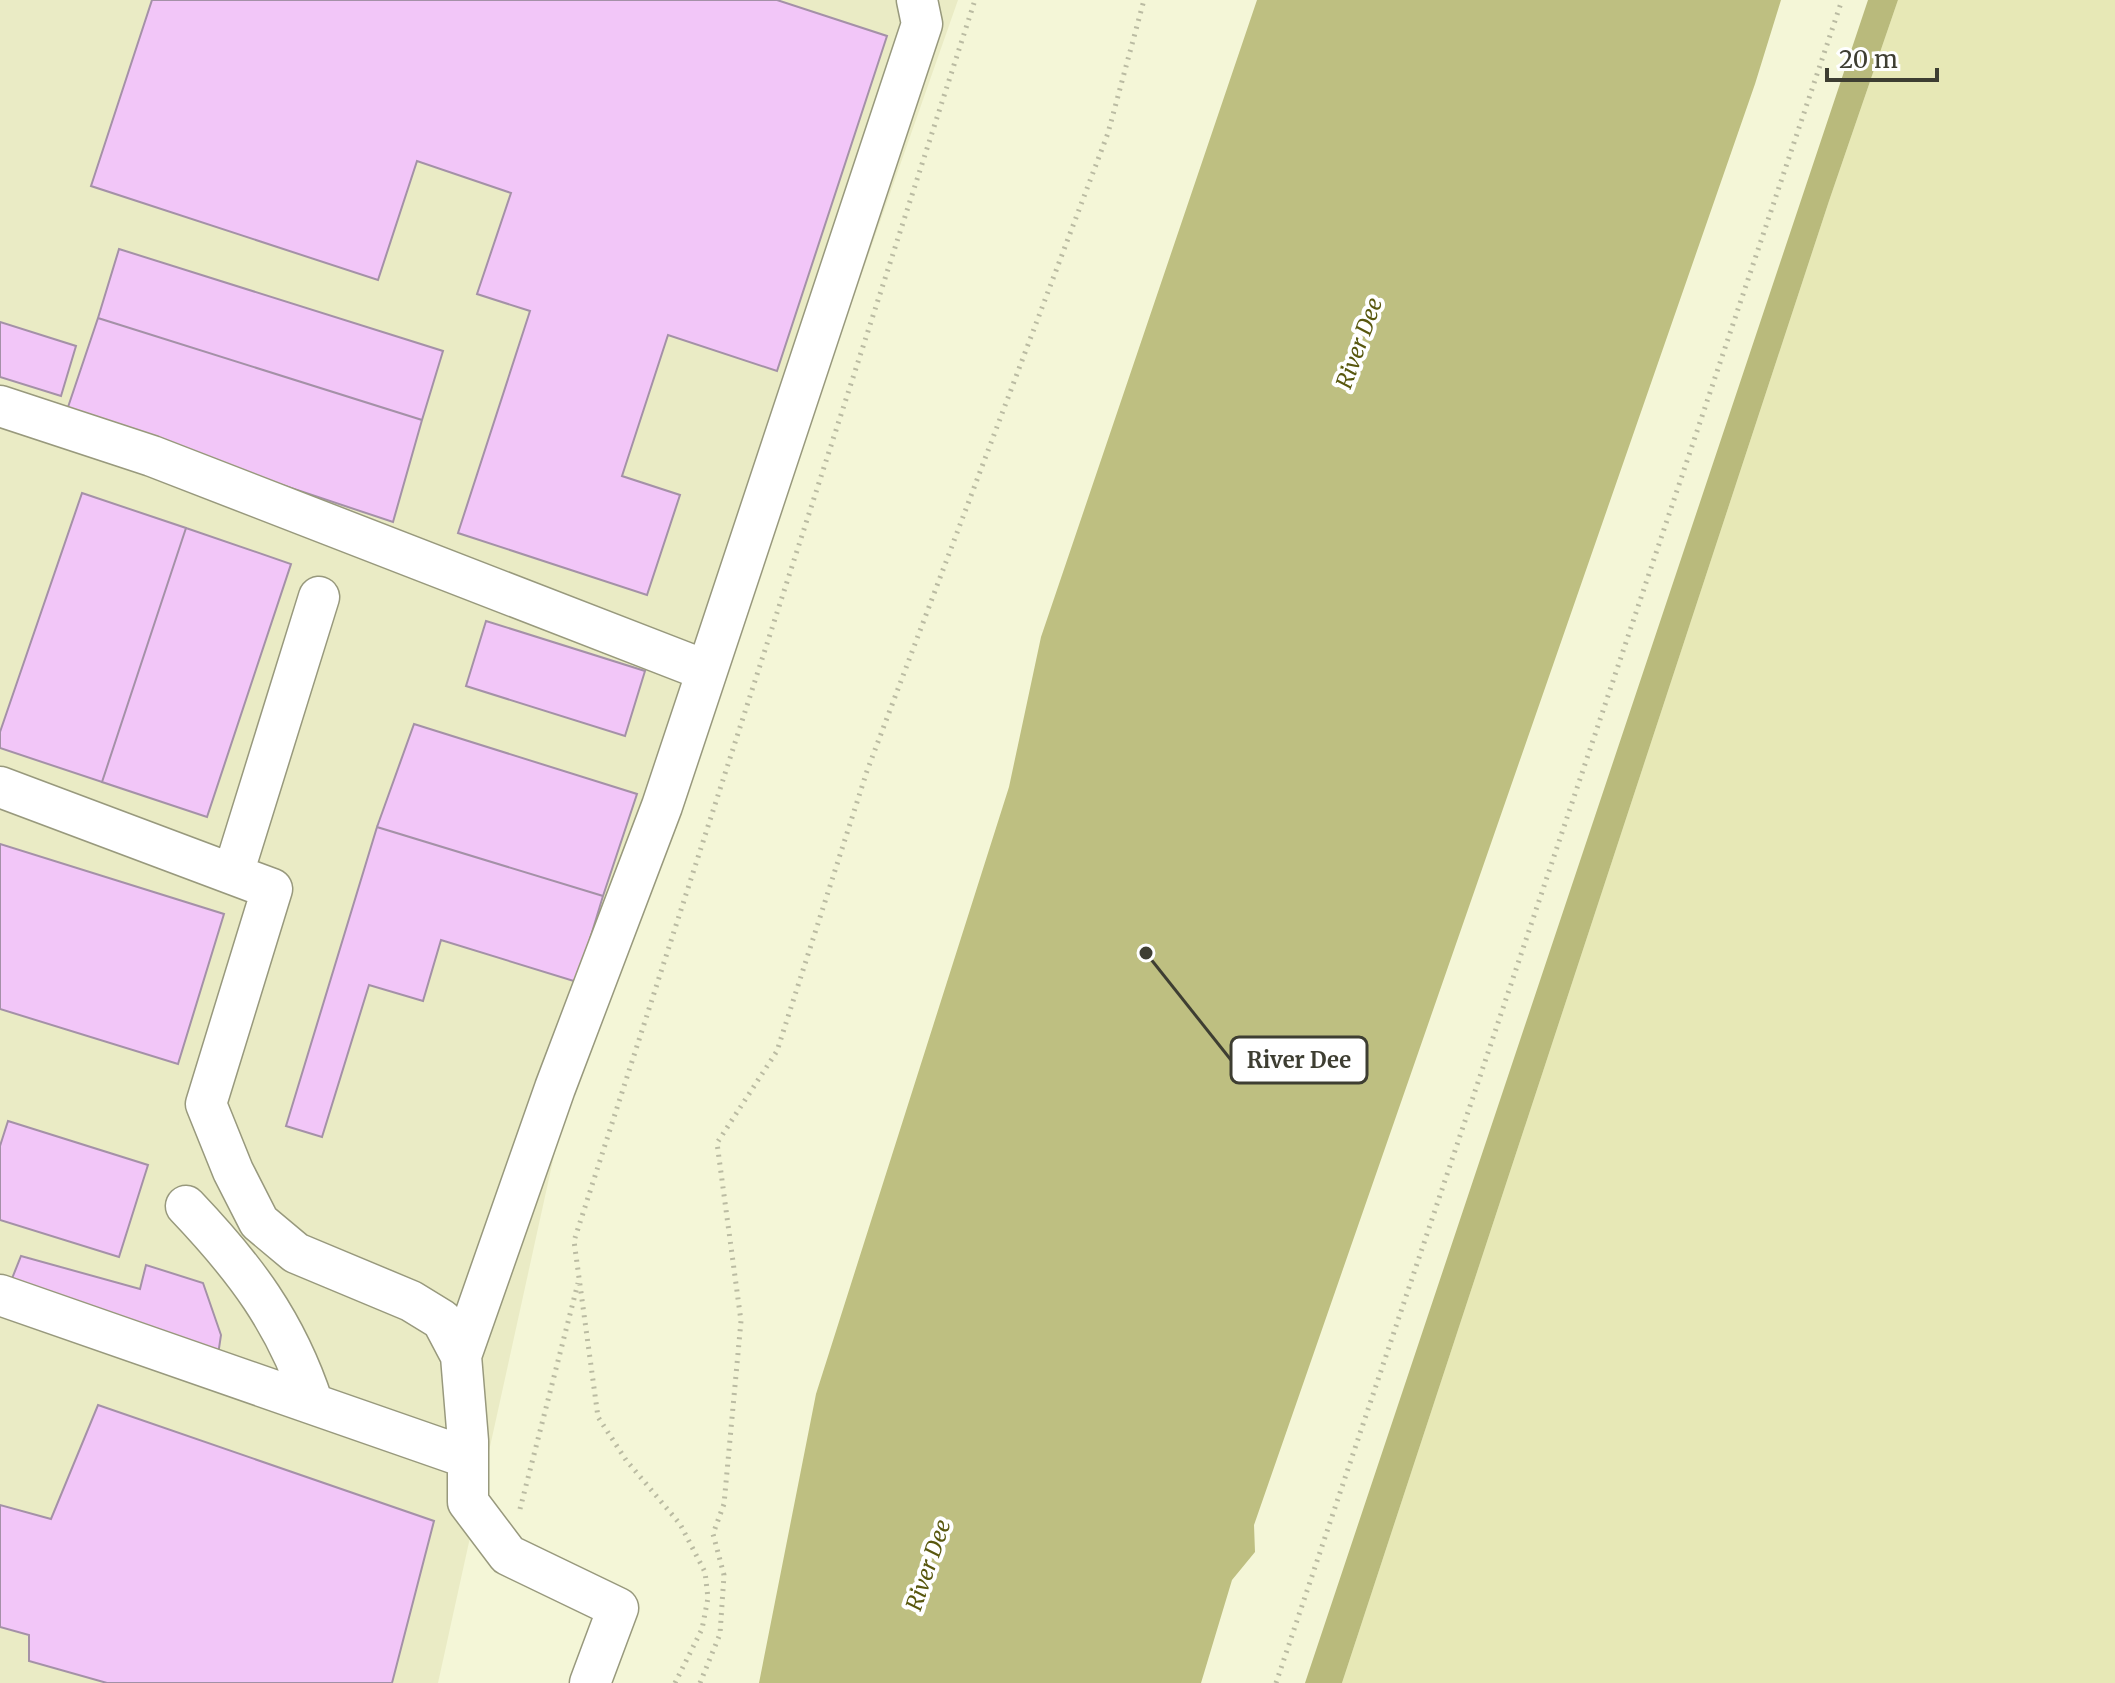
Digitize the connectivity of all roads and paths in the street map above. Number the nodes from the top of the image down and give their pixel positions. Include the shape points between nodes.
1 (917, 0) edge
2 (975, 0) edge
3 (1144, 0) edge
4 (1842, 0) edge
5 (0, 406) edge
6 (319, 597) dead end
7 (707, 671) junction
8 (0, 787) edge
9 (233, 874) junction
10 (186, 1206) dead end
11 (579, 1278) junction
12 (0, 1295) edge
13 (461, 1356) junction
14 (313, 1404) junction
15 (468, 1458) junction
16 (508, 1555) junction
17 (590, 1683) edge
18 (675, 1683) edge
19 (700, 1683) edge
20 (1276, 1683) edge

1 - 7 street via 922,24
2 - 11 path via 574,1241
3 - 19 path via 1108,133 867,771 777,1051 717,1143 741,1321 724,1504 713,1534 724,1575 720,1634
4 - 20 path
5 - 7 street via 152,456
6 - 9 street
7 - 13 street
8 - 9 street
9 - 13 street via 272,889 206,1104 233,1171 259,1222 296,1253 411,1301 442,1320
10 - 14 street via 270,1308 298,1359
11 - 16 path
11 - 18 path via 598,1417 680,1524 705,1572 708,1598 702,1629
12 - 14 street
13 - 15 street
14 - 15 street
15 - 16 street via 468,1502
16 - 17 street via 618,1608

